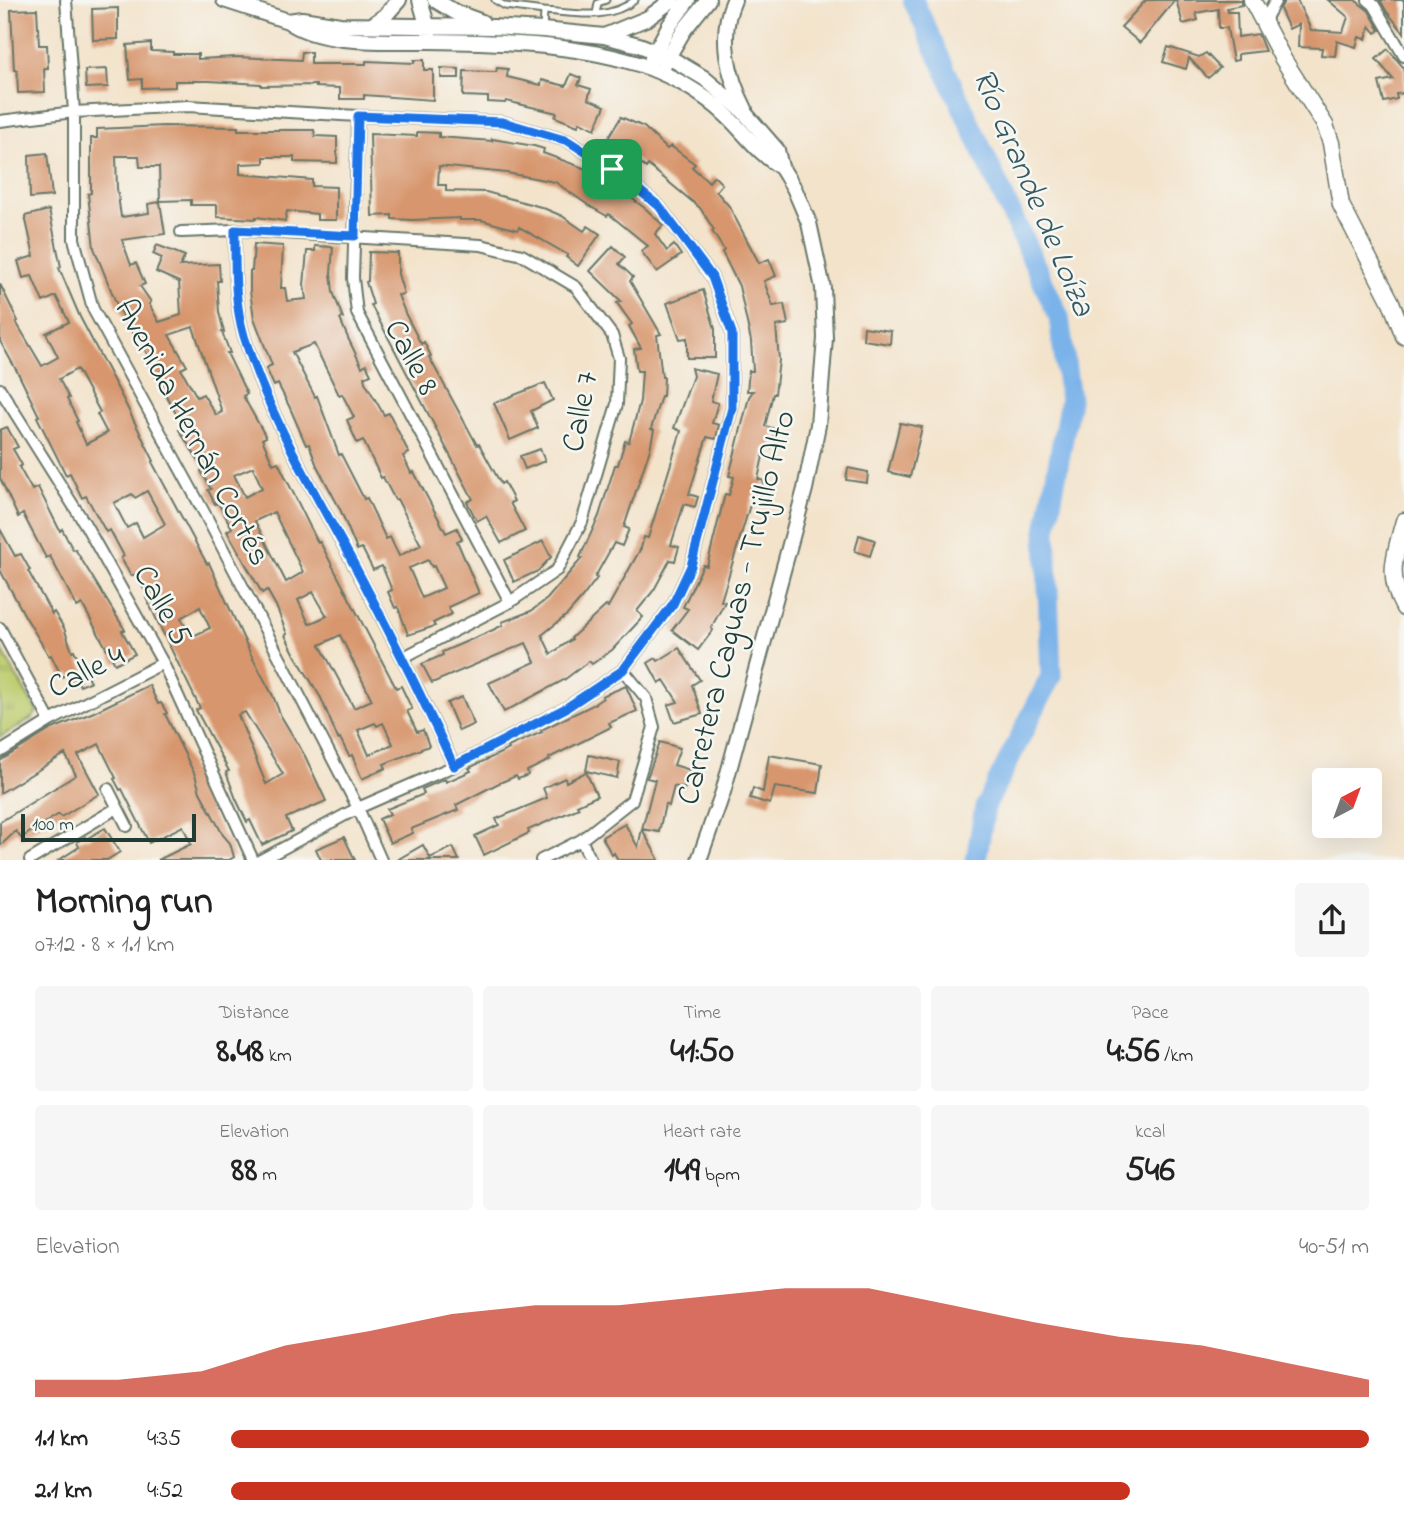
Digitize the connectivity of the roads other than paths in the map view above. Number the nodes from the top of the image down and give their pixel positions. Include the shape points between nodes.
1 (66, 0) edge
2 (224, 0) edge
3 (399, 0) edge
4 (421, 0) edge
5 (435, 0) edge
6 (495, 0) edge
7 (606, 0) edge
8 (635, 0) edge
9 (672, 0) edge
10 (688, 0) edge
11 (708, 0) edge
12 (734, 0) edge
13 (1252, 0) edge
14 (1276, 0) edge
15 (1368, 0) edge
16 (599, 1) edge
17 (544, 10) junction
18 (596, 14) junction
19 (288, 21) junction
20 (372, 25) junction
21 (428, 25) junction
22 (493, 27) junction
23 (1266, 27) junction
24 (543, 30) junction
25 (604, 36) junction
26 (430, 41) junction
27 (661, 53) junction
28 (1404, 56) edge
29 (654, 69) junction
30 (74, 112) junction
31 (358, 116) junction
32 (0, 121) edge
33 (753, 122) junction
34 (781, 167) junction
35 (235, 230) junction
36 (181, 232) dead end
37 (355, 236) junction
38 (1404, 335) edge
39 (0, 389) edge
40 (1404, 521) edge
41 (510, 602) junction
42 (1404, 608) edge
43 (0, 628) edge
44 (404, 657) junction
45 (163, 663) junction
46 (623, 670) junction
47 (50, 721) junction
48 (0, 752) edge
49 (454, 766) junction
50 (108, 789) dead end
51 (117, 808) junction
52 (358, 808) junction
53 (127, 826) dead end
54 (581, 840) junction
55 (30, 860) edge
56 (253, 860) edge
57 (261, 860) edge
58 (381, 860) edge
59 (541, 860) edge
60 (591, 860) edge
61 (699, 860) edge

1 - 30 street, Avenida Hernán Cortés
2 - 19 street
3 - 20 street
4 - 21 street
5 - 22 street
6 - 17 lane via 505,6
7 - 16 lane
8 - 18 lane via 614,12
9 - 25 street via 648,18
10 - 27 street via 668,26
11 - 27 street
12 - 33 street via 727,26 728,65
13 - 23 main road
14 - 23 street
15 - 28 street
16 - 18 lane
17 - 18 lane
17 - 24 lane
19 - 20 street, Carretera Caguas - Trujillo Alto
19 - 26 street, Carretera Caguas - Trujillo Alto via 298,29 343,38
20 - 21 street, Carretera Caguas - Trujillo Alto
21 - 22 street, Carretera Caguas - Trujillo Alto
21 - 26 street
22 - 24 street, Carretera Caguas - Trujillo Alto
23 - 38 main road via 1325,125 1341,205
24 - 25 street, Carretera Caguas - Trujillo Alto
25 - 27 street, Carretera Caguas - Trujillo Alto
26 - 29 street, Carretera Caguas - Trujillo Alto via 563,49
27 - 29 street
27 - 33 street, Carretera Caguas - Trujillo Alto via 704,78
29 - 34 street, Carretera Caguas - Trujillo Alto via 696,92
30 - 31 street via 188,106
30 - 32 street
30 - 52 street, Avenida Hernán Cortés via 74,239 93,309
31 - 37 street, Calle 8
31 - 46 street via 503,122 568,141 659,206 712,277 732,333 732,408 691,566 673,604
33 - 34 street, Carretera Caguas - Trujillo Alto via 777,149
34 - 61 street, Carretera Caguas - Trujillo Alto via 808,223 823,288 825,338 818,425 723,792
35 - 36 street, Calle 7
35 - 37 street, Calle 7
35 - 44 street via 236,294 244,334 264,390
37 - 41 street, Calle 8 via 357,313
37 - 41 street, Calle 7 via 481,245 522,255 576,288 612,335 619,358 617,404 582,522 557,570
39 - 45 street, Calle 5 via 85,524
40 - 42 main road via 1392,580
41 - 44 street, Calle 7
43 - 47 street
44 - 49 street
45 - 47 street, Calle 4
45 - 56 street, Calle 5
46 - 49 street via 566,708
46 - 54 street via 646,698 654,727 632,800
47 - 48 street, Calle 4
49 - 52 street
50 - 51 street
51 - 53 street
51 - 55 street
52 - 57 street
52 - 58 street, Avenida Hernán Cortés
54 - 59 street
54 - 60 street

